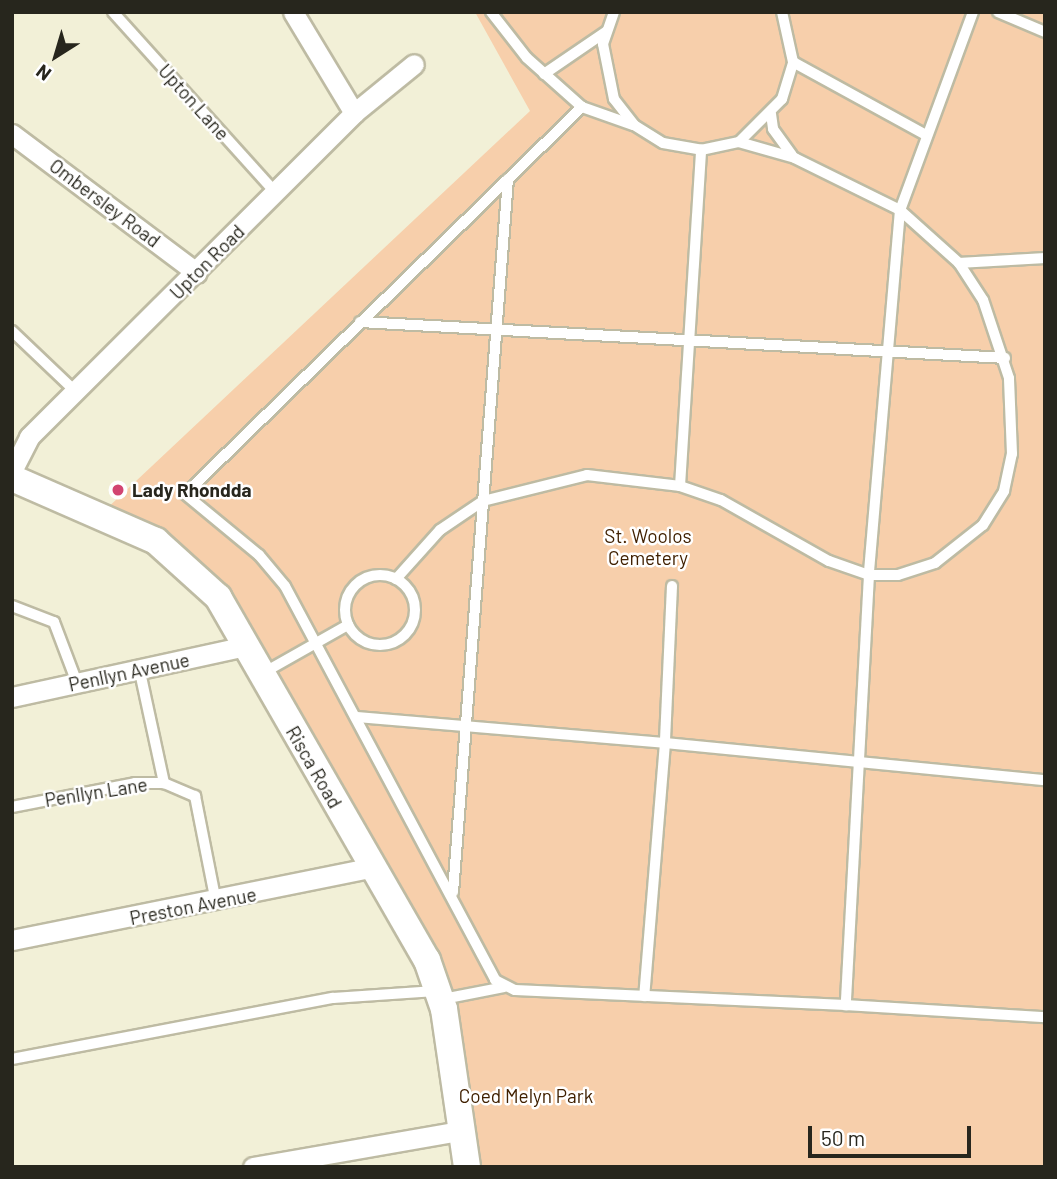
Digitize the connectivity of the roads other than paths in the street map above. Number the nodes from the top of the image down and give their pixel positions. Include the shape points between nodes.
1 (113, 12) edge
2 (293, 12) edge
3 (491, 12) edge
4 (614, 12) edge
5 (782, 12) edge
6 (973, 12) edge
7 (998, 12) edge
8 (607, 31) junction
9 (1045, 33) edge
10 (793, 62) junction
11 (414, 64) dead end
12 (544, 74) junction
13 (582, 107) junction
14 (354, 113) junction
15 (771, 114) junction
16 (634, 125) junction
17 (12, 134) edge
18 (926, 135) junction
19 (739, 142) junction
20 (701, 150) junction
21 (795, 158) junction
22 (508, 179) junction
23 (275, 192) junction
24 (900, 210) junction
25 (1045, 258) edge
26 (959, 263) junction
27 (197, 273) junction
28 (360, 322) junction
29 (12, 331) edge
30 (495, 332) junction
31 (691, 342) junction
32 (891, 352) junction
33 (1005, 358) junction
34 (75, 391) junction
35 (12, 471) edge
36 (12, 478) edge
37 (680, 486) junction
38 (483, 501) junction
39 (869, 575) junction
40 (396, 579) junction
41 (672, 586) dead end
42 (12, 606) edge
43 (348, 625) junction
44 (316, 642) junction
45 (246, 646) junction
46 (141, 672) junction
47 (262, 674) junction
48 (77, 683) junction
49 (12, 697) edge
50 (356, 717) junction
51 (465, 726) junction
52 (665, 743) junction
53 (857, 761) junction
54 (1045, 780) edge
55 (164, 783) junction
56 (12, 807) edge
57 (373, 867) junction
58 (453, 892) junction
59 (216, 903) junction
60 (12, 940) edge
61 (504, 987) junction
62 (439, 995) junction
63 (644, 996) junction
64 (846, 1005) junction
65 (1045, 1017) edge
66 (12, 1059) edge
67 (460, 1131) junction
68 (253, 1167) edge
69 (467, 1167) edge

1 - 23 lane, Upton Lane
2 - 14 street
3 - 12 lane
4 - 8 lane
5 - 10 lane
6 - 18 lane
7 - 9 lane
8 - 12 lane
8 - 16 lane via 606,78
10 - 15 lane
10 - 18 lane
11 - 14 street, Upton Road
12 - 13 lane
13 - 16 lane
13 - 22 lane
14 - 23 street, Upton Road
15 - 19 lane
15 - 21 lane via 781,145
16 - 20 lane via 663,144
17 - 27 street, Ombersley Road
18 - 24 lane
19 - 20 lane
19 - 21 lane
20 - 31 lane
21 - 24 lane
22 - 28 lane
22 - 30 lane
23 - 27 street, Upton Road
24 - 26 lane
24 - 32 lane
25 - 26 lane
26 - 33 lane via 983,300
27 - 34 street, Upton Road
28 - 30 lane
28 - 44 lane via 185,494 259,555
29 - 34 lane
30 - 31 lane
30 - 38 lane
31 - 32 lane
31 - 37 lane
32 - 33 lane
32 - 39 lane
33 - 39 lane via 1012,454 1004,491 983,525 935,563 898,575
34 - 35 street, Upton Road via 29,437
36 - 45 main road, Risca Road via 156,541 218,597
37 - 38 lane via 587,475
37 - 39 lane
38 - 40 lane via 440,530
38 - 51 lane
39 - 53 lane
40 - 43 lane via 372,576 358,583 346,603
40 - 43 lane via 415,605 402,638 377,645
41 - 52 lane
42 - 48 lane via 54,622
43 - 44 lane
44 - 47 lane
44 - 50 lane
45 - 46 street, Penllyn Avenue
45 - 47 main road, Risca Road
46 - 48 street, Penllyn Avenue
46 - 55 lane
47 - 57 main road, Risca Road
48 - 49 street, Penllyn Avenue
50 - 51 lane
50 - 58 lane via 392,796
51 - 52 lane
51 - 58 lane
52 - 53 lane
52 - 63 lane
53 - 54 lane
53 - 64 lane
55 - 56 lane, Penllyn Lane
55 - 59 lane, Penllyn Lane via 195,796
57 - 59 street, Preston Avenue
57 - 62 main road, Risca Road
58 - 61 lane via 495,981
59 - 60 street, Preston Avenue
61 - 62 lane
61 - 63 lane
62 - 66 lane via 333,998
62 - 67 main road, Risca Road
63 - 64 lane
64 - 65 lane
67 - 68 street
67 - 69 main road, Risca Road

